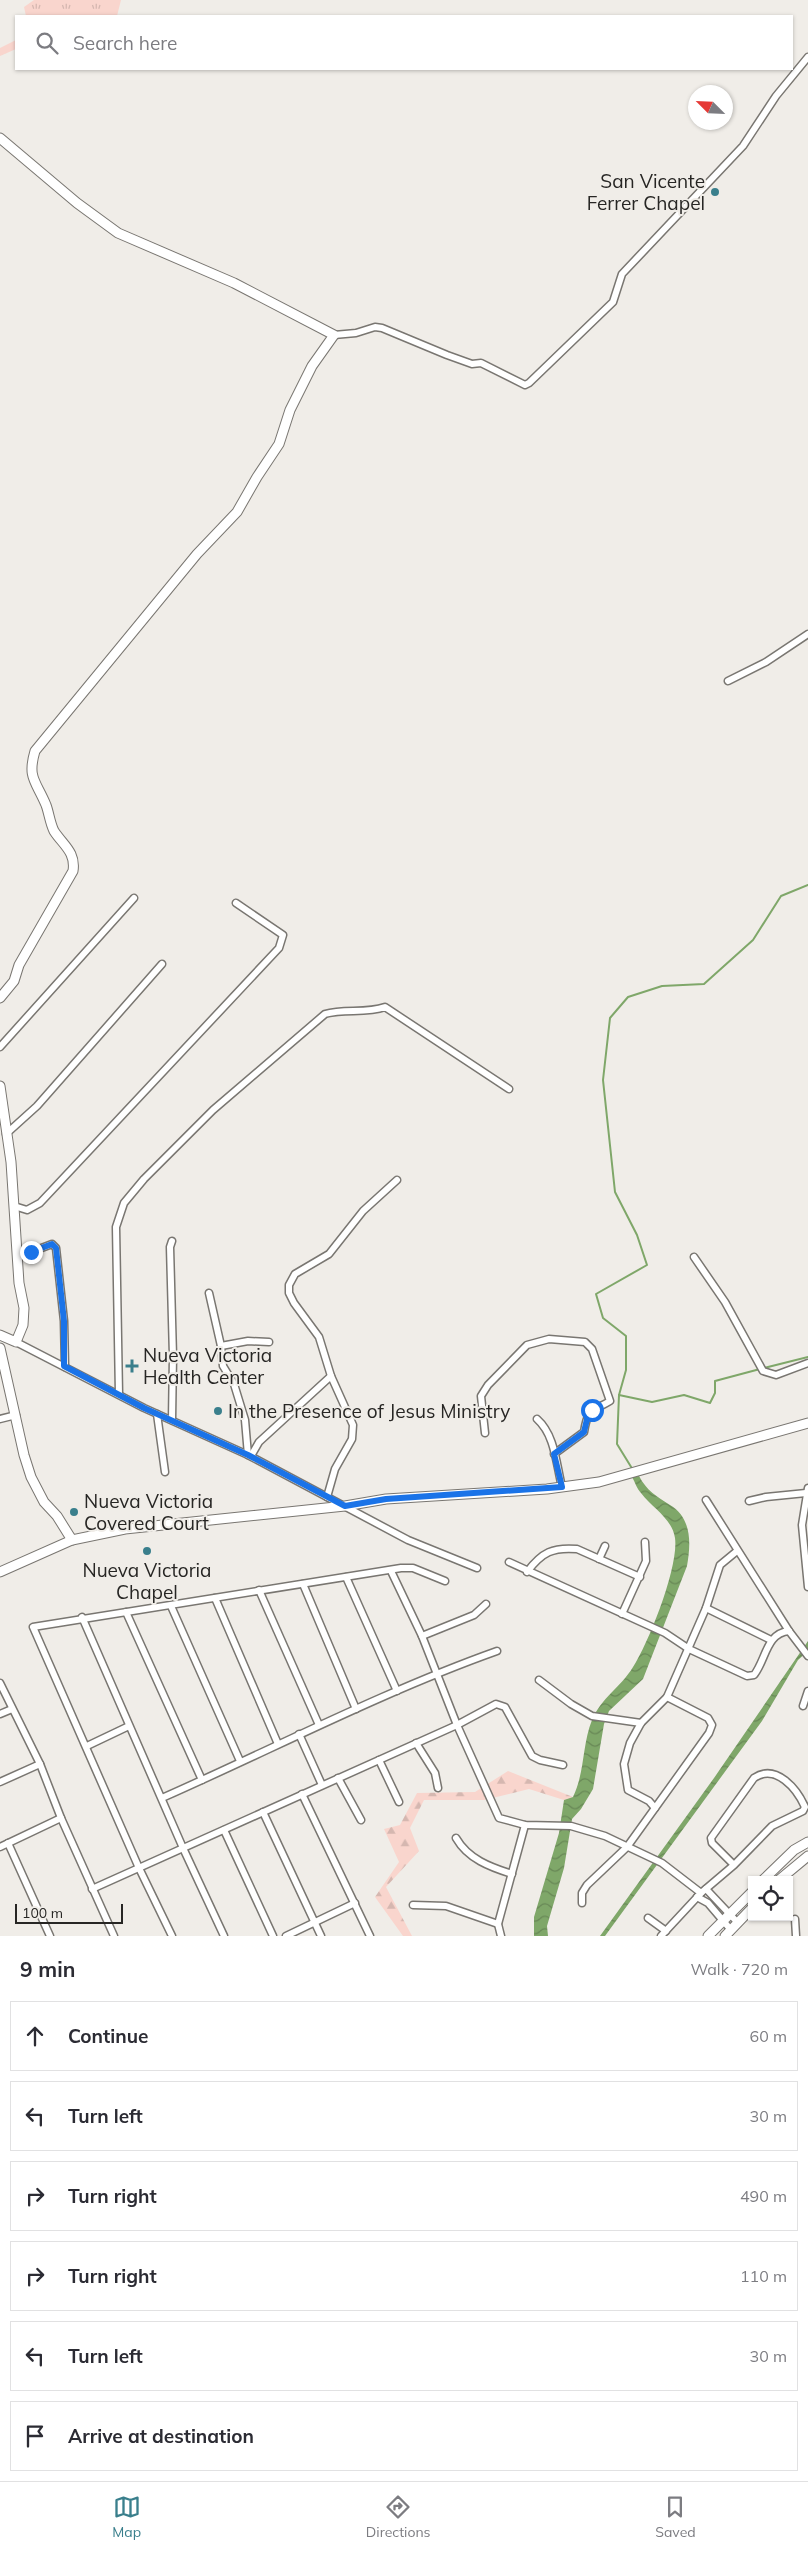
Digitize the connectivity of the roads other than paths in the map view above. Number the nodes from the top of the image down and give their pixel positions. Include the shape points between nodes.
1 (808, 57) edge
2 (0, 138) edge
3 (334, 334) junction
4 (808, 634) edge
5 (728, 681) dead end
6 (134, 898) dead end
7 (236, 903) dead end
8 (162, 964) dead end
9 (0, 998) edge
10 (0, 1048) edge
11 (0, 1086) edge
12 (509, 1089) dead end
13 (6, 1134) junction
14 (397, 1180) dead end
15 (14, 1206) junction
16 (172, 1241) dead end
17 (18, 1256) junction
18 (694, 1257) dead end
19 (209, 1293) dead end
20 (0, 1335) edge
21 (16, 1342) junction
22 (269, 1342) dead end
23 (220, 1346) junction
24 (0, 1348) edge
25 (808, 1363) edge
26 (64, 1366) junction
27 (331, 1376) junction
28 (119, 1394) junction
29 (157, 1414) junction
30 (16, 1415) junction
31 (0, 1419) edge
32 (537, 1419) dead end
33 (172, 1420) junction
34 (808, 1423) edge
35 (485, 1433) dead end
36 (554, 1454) junction
37 (250, 1456) junction
38 (166, 1472) dead end
39 (562, 1487) junction
40 (807, 1490) edge
41 (327, 1497) junction
42 (706, 1500) dead end
43 (749, 1501) dead end
44 (345, 1506) junction
45 (72, 1540) junction
46 (645, 1542) dead end
47 (605, 1546) dead end
48 (737, 1551) junction
49 (600, 1559) junction
50 (509, 1562) dead end
51 (477, 1568) dead end
52 (391, 1571) junction
53 (0, 1572) edge
54 (528, 1572) junction
55 (346, 1577) junction
56 (640, 1577) junction
57 (445, 1581) dead end
58 (303, 1584) junction
59 (808, 1587) edge
60 (259, 1590) junction
61 (215, 1598) junction
62 (486, 1604) dead end
63 (171, 1606) junction
64 (706, 1608) junction
65 (126, 1612) junction
66 (622, 1614) junction
67 (82, 1617) junction
68 (789, 1631) junction
69 (422, 1636) junction
70 (771, 1640) junction
71 (689, 1649) junction
72 (497, 1651) dead end
73 (808, 1655) edge
74 (437, 1674) junction
75 (539, 1680) dead end
76 (0, 1683) edge
77 (397, 1691) junction
78 (808, 1692) edge
79 (667, 1697) junction
80 (803, 1706) dead end
81 (356, 1708) junction
82 (12, 1709) junction
83 (0, 1714) edge
84 (641, 1723) junction
85 (318, 1725) junction
86 (457, 1725) junction
87 (129, 1726) junction
88 (300, 1734) junction
89 (416, 1743) junction
90 (278, 1744) junction
91 (87, 1746) junction
92 (379, 1760) junction
93 (240, 1761) junction
94 (40, 1764) junction
95 (562, 1765) dead end
96 (338, 1778) junction
97 (202, 1780) junction
98 (0, 1782) edge
99 (322, 1786) junction
100 (438, 1788) dead end
101 (302, 1794) junction
102 (162, 1798) junction
103 (400, 1802) dead end
104 (655, 1808) junction
105 (263, 1812) junction
106 (61, 1818) junction
107 (361, 1820) dead end
108 (525, 1825) junction
109 (224, 1830) junction
110 (456, 1838) dead end
111 (808, 1842) edge
112 (8, 1843) junction
113 (0, 1846) edge
114 (627, 1847) junction
115 (183, 1848) junction
116 (808, 1856) edge
117 (734, 1865) junction
118 (139, 1868) junction
119 (512, 1874) junction
120 (767, 1876) edge
121 (785, 1876) edge
122 (92, 1889) junction
123 (702, 1893) junction
124 (748, 1896) edge
125 (582, 1902) dead end
126 (355, 1903) junction
127 (413, 1905) dead end
128 (748, 1912) edge
129 (730, 1914) junction
130 (648, 1918) dead end
131 (796, 1919) dead end
132 (723, 1921) junction
133 (314, 1922) junction
134 (738, 1923) junction
135 (498, 1924) junction
136 (728, 1933) edge
137 (663, 1934) edge
138 (50, 1936) edge
139 (114, 1936) edge
140 (172, 1936) edge
141 (224, 1936) edge
142 (273, 1936) edge
143 (286, 1936) edge
144 (321, 1936) edge
145 (370, 1936) edge
146 (501, 1936) edge
147 (708, 1936) edge
148 (796, 1936) edge

1 - 3 street via 736,154 622,274 613,302 526,385 481,363 472,364 375,326 356,333
2 - 3 street via 83,208 118,232 234,283
3 - 9 street via 312,366 290,410 279,444 237,512 197,554 35,750 32,779 46,804 54,830 71,852 74,871 18,965 14,981
4 - 5 street via 766,662
6 - 10 street
7 - 15 street via 283,936 280,948 40,1203 27,1210
8 - 13 street via 37,1106
11 - 13 street
12 - 28 street via 385,1007 325,1014 212,1110 124,1203 116,1227
13 - 15 street
14 - 27 street via 363,1211 329,1254 295,1274 289,1285 294,1303 319,1337
15 - 17 street
16 - 33 street
17 - 21 street via 24,1318
17 - 26 street via 52,1244 56,1248 64,1321
18 - 25 street via 725,1302 764,1371 776,1374
19 - 23 street
20 - 21 street
21 - 26 street
22 - 23 street via 248,1341
23 - 37 street via 222,1366 234,1384 245,1420
24 - 30 street
26 - 28 street
27 - 37 street via 259,1442
27 - 41 street via 348,1411 353,1434 335,1469
28 - 29 street
29 - 33 street
29 - 38 street
30 - 31 street
30 - 45 street via 34,1485
32 - 36 street via 547,1428
33 - 37 street
34 - 39 street via 622,1476
35 - 36 street via 481,1396 527,1345 549,1339 585,1342 592,1349 610,1401 592,1410 584,1432
36 - 39 street
37 - 41 street
39 - 44 street via 386,1499
40 - 43 street
40 - 59 street via 802,1525
41 - 44 street
42 - 48 street
44 - 45 street via 142,1527
44 - 51 street via 408,1540
45 - 53 street
46 - 56 street via 646,1562
47 - 49 street
48 - 64 street via 720,1566
48 - 68 street
49 - 54 street via 577,1548 561,1548 539,1556
49 - 56 street
50 - 54 street
52 - 55 street
52 - 57 street via 414,1568
52 - 69 street
54 - 66 street
55 - 58 street
55 - 77 street
56 - 66 street
58 - 60 street
58 - 81 street
60 - 61 street
60 - 85 street
61 - 63 street
61 - 90 street
62 - 69 street via 474,1615
63 - 65 street
63 - 93 street
64 - 70 street
64 - 71 street
65 - 67 street
65 - 97 street
66 - 71 street via 665,1633
67 - 87 street
67 - 91 street via 33,1627
68 - 70 street
68 - 73 street
69 - 74 street
70 - 71 street via 758,1670 747,1676
71 - 79 street
72 - 74 street
74 - 77 street
74 - 86 street
75 - 84 street via 592,1716
76 - 82 street
77 - 81 street
78 - 80 street
79 - 84 street
79 - 104 street via 708,1718 712,1725
81 - 85 street
82 - 83 street
82 - 94 street
84 - 104 street via 626,1753 626,1785 633,1794 649,1801
85 - 88 street
86 - 89 street
86 - 95 street via 500,1704 532,1756
86 - 108 street via 499,1818
87 - 91 street
87 - 102 street
88 - 90 street
88 - 99 street
89 - 92 street
89 - 100 street via 435,1773
90 - 93 street
91 - 118 street
92 - 96 street
92 - 103 street
93 - 97 street
94 - 98 street
94 - 106 street
96 - 99 street
96 - 107 street
97 - 102 street
99 - 101 street
101 - 105 street
101 - 126 street
102 - 115 street
104 - 114 street
105 - 109 street
105 - 133 street
106 - 112 street
106 - 122 street
108 - 114 street via 571,1826 605,1836
108 - 119 street
109 - 115 street
109 - 142 street
110 - 119 street via 478,1860
111 - 120 street via 794,1850
112 - 113 street
112 - 138 street
114 - 123 street via 662,1862
114 - 125 street via 587,1885 582,1893
115 - 118 street
115 - 141 street
116 - 121 street
117 - 117 street via 772,1826 803,1811 805,1807 798,1792 780,1777 760,1774 754,1778 711,1838
117 - 123 street
118 - 122 street
118 - 140 street
119 - 135 street
122 - 139 street
123 - 129 street
123 - 132 street
123 - 137 street
124 - 129 street
126 - 133 street
126 - 145 street
127 - 135 street via 446,1906
128 - 134 street
129 - 132 street
129 - 134 street
130 - 137 street
131 - 148 street
132 - 136 street
132 - 147 street
133 - 143 street
133 - 144 street
134 - 136 street
135 - 146 street

